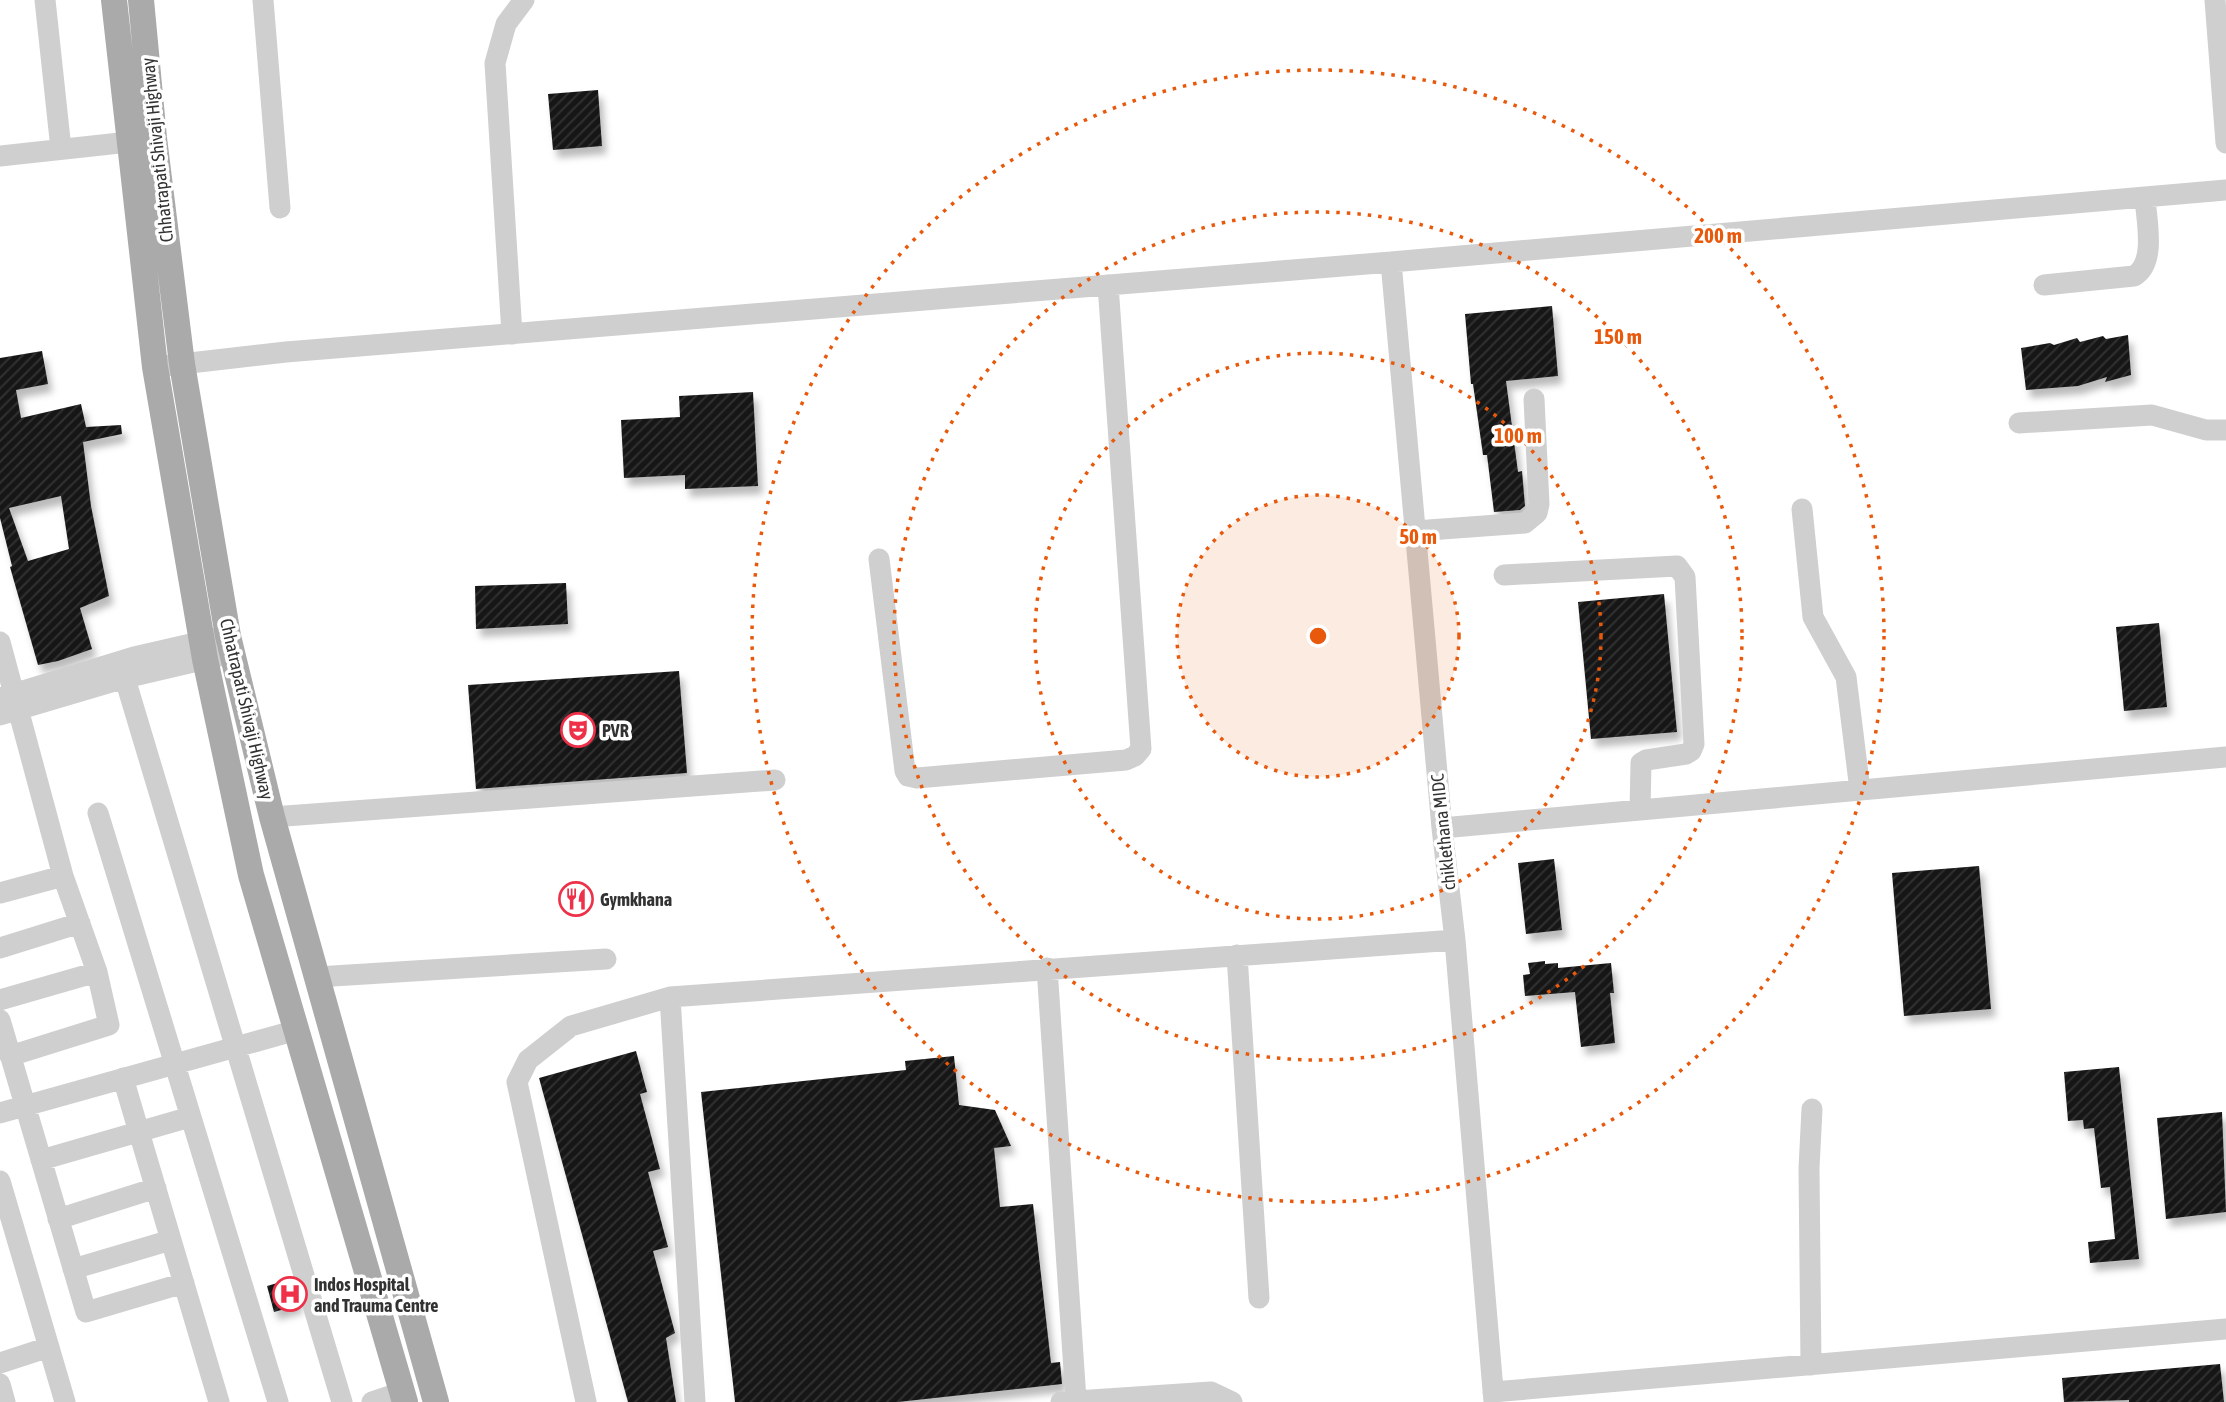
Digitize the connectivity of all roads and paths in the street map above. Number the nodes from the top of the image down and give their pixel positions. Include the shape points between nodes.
1 (46, 0) edge
2 (114, 0) edge
3 (141, 0) edge
4 (263, 0) edge
5 (524, 0) edge
6 (2219, 2) edge
7 (129, 142) junction
8 (2226, 142) edge
9 (61, 149) junction
10 (0, 156) edge
11 (2226, 190) edge
12 (2145, 197) junction
13 (280, 208) dead end
14 (1391, 262) junction
15 (1108, 285) junction
16 (2044, 285) dead end
17 (512, 334) junction
18 (182, 364) junction
19 (155, 366) junction
20 (1534, 399) dead end
21 (2019, 423) dead end
22 (2226, 430) edge
23 (1802, 509) dead end
24 (1415, 531) junction
25 (879, 559) dead end
26 (1504, 575) dead end
27 (0, 642) edge
28 (230, 645) junction
29 (204, 650) junction
30 (122, 670) junction
31 (9, 704) edge
32 (2226, 757) edge
33 (775, 780) dead end
34 (1860, 790) junction
35 (1640, 810) junction
36 (98, 813) dead end
37 (272, 817) junction
38 (1442, 828) junction
39 (64, 876) junction
40 (0, 893) edge
41 (80, 923) junction
42 (1455, 940) junction
43 (0, 948) edge
44 (1237, 955) junction
45 (606, 959) dead end
46 (1047, 968) junction
47 (97, 972) junction
48 (317, 977) junction
49 (670, 998) junction
50 (0, 1000) edge
51 (0, 1020) edge
52 (297, 1030) junction
53 (236, 1047) junction
54 (10, 1056) junction
55 (174, 1064) junction
56 (123, 1079) junction
57 (25, 1106) junction
58 (1812, 1109) dead end
59 (0, 1113) edge
60 (190, 1117) junction
61 (139, 1132) junction
62 (41, 1160) junction
63 (0, 1181) edge
64 (156, 1188) junction
65 (4, 1205) edge
66 (58, 1219) junction
67 (172, 1240) junction
68 (73, 1269) junction
69 (184, 1283) junction
70 (1259, 1298) dead end
71 (2226, 1329) edge
72 (49, 1347) junction
73 (0, 1363) edge
74 (1811, 1365) junction
75 (0, 1384) edge
76 (404, 1397) edge
77 (1493, 1397) edge
78 (1068, 1401) edge
79 (5, 1402) edge
80 (65, 1402) edge
81 (219, 1402) edge
82 (278, 1402) edge
83 (342, 1402) edge
84 (372, 1402) edge
85 (436, 1402) edge
86 (586, 1402) edge
87 (695, 1402) edge
88 (1232, 1402) edge

1 - 9 street
2 - 7 main road, Chhatrapati Shivaji Highway
3 - 18 main road, Chhatrapati Shivaji Highway
4 - 13 street
5 - 17 street via 506,24 495,62
6 - 8 street
7 - 9 street
7 - 19 main road, Chhatrapati Shivaji Highway
9 - 10 street
11 - 12 street
12 - 14 street
12 - 16 street via 2147,254 2140,273
14 - 15 street
14 - 24 street, chiklethana MIDC
15 - 17 street
15 - 25 street via 1141,749 1126,760 908,776
17 - 18 street
18 - 19 street
18 - 28 main road, Chhatrapati Shivaji Highway
19 - 29 main road, Chhatrapati Shivaji Highway
20 - 24 street via 1539,504 1533,518 1525,523
21 - 22 street via 2152,415 2206,430
23 - 34 street via 1813,617 1846,677
24 - 38 street, chiklethana MIDC
26 - 35 street via 1678,566 1682,570 1694,744 1686,754 1641,763
27 - 31 street
28 - 29 street
28 - 37 main road, Chhatrapati Shivaji Highway
29 - 30 street
29 - 52 main road, Chhatrapati Shivaji Highway via 251,875
30 - 31 street
30 - 53 street
31 - 39 street
32 - 34 street
33 - 37 street
34 - 35 street
35 - 38 street
36 - 55 street
37 - 48 main road, Chhatrapati Shivaji Highway
38 - 42 street, chiklethana MIDC
39 - 40 street
39 - 41 street
41 - 43 street
41 - 47 street
42 - 44 street
42 - 77 street, chiklethana MIDC
44 - 46 street
44 - 70 street
45 - 48 street
46 - 49 street
46 - 78 street
47 - 50 street
47 - 54 street via 110,1025
48 - 85 main road, Chhatrapati Shivaji Highway
49 - 86 street via 571,1026 528,1060 517,1082
49 - 87 street
51 - 54 street
52 - 53 street
52 - 76 main road, Chhatrapati Shivaji Highway
53 - 55 street
53 - 83 street
54 - 57 street
55 - 56 street
55 - 60 street
56 - 57 street
56 - 61 street
57 - 59 street
57 - 62 street
58 - 74 street
60 - 61 street
60 - 82 street
61 - 62 street
61 - 64 street
62 - 66 street
63 - 65 street
64 - 66 street
64 - 67 street
65 - 72 street
66 - 68 street
67 - 68 street
67 - 69 street
68 - 69 street via 86,1312
69 - 81 street
71 - 74 street
72 - 73 street
72 - 80 street
74 - 77 street
75 - 79 street
76 - 84 street
78 - 88 street via 1211,1392

